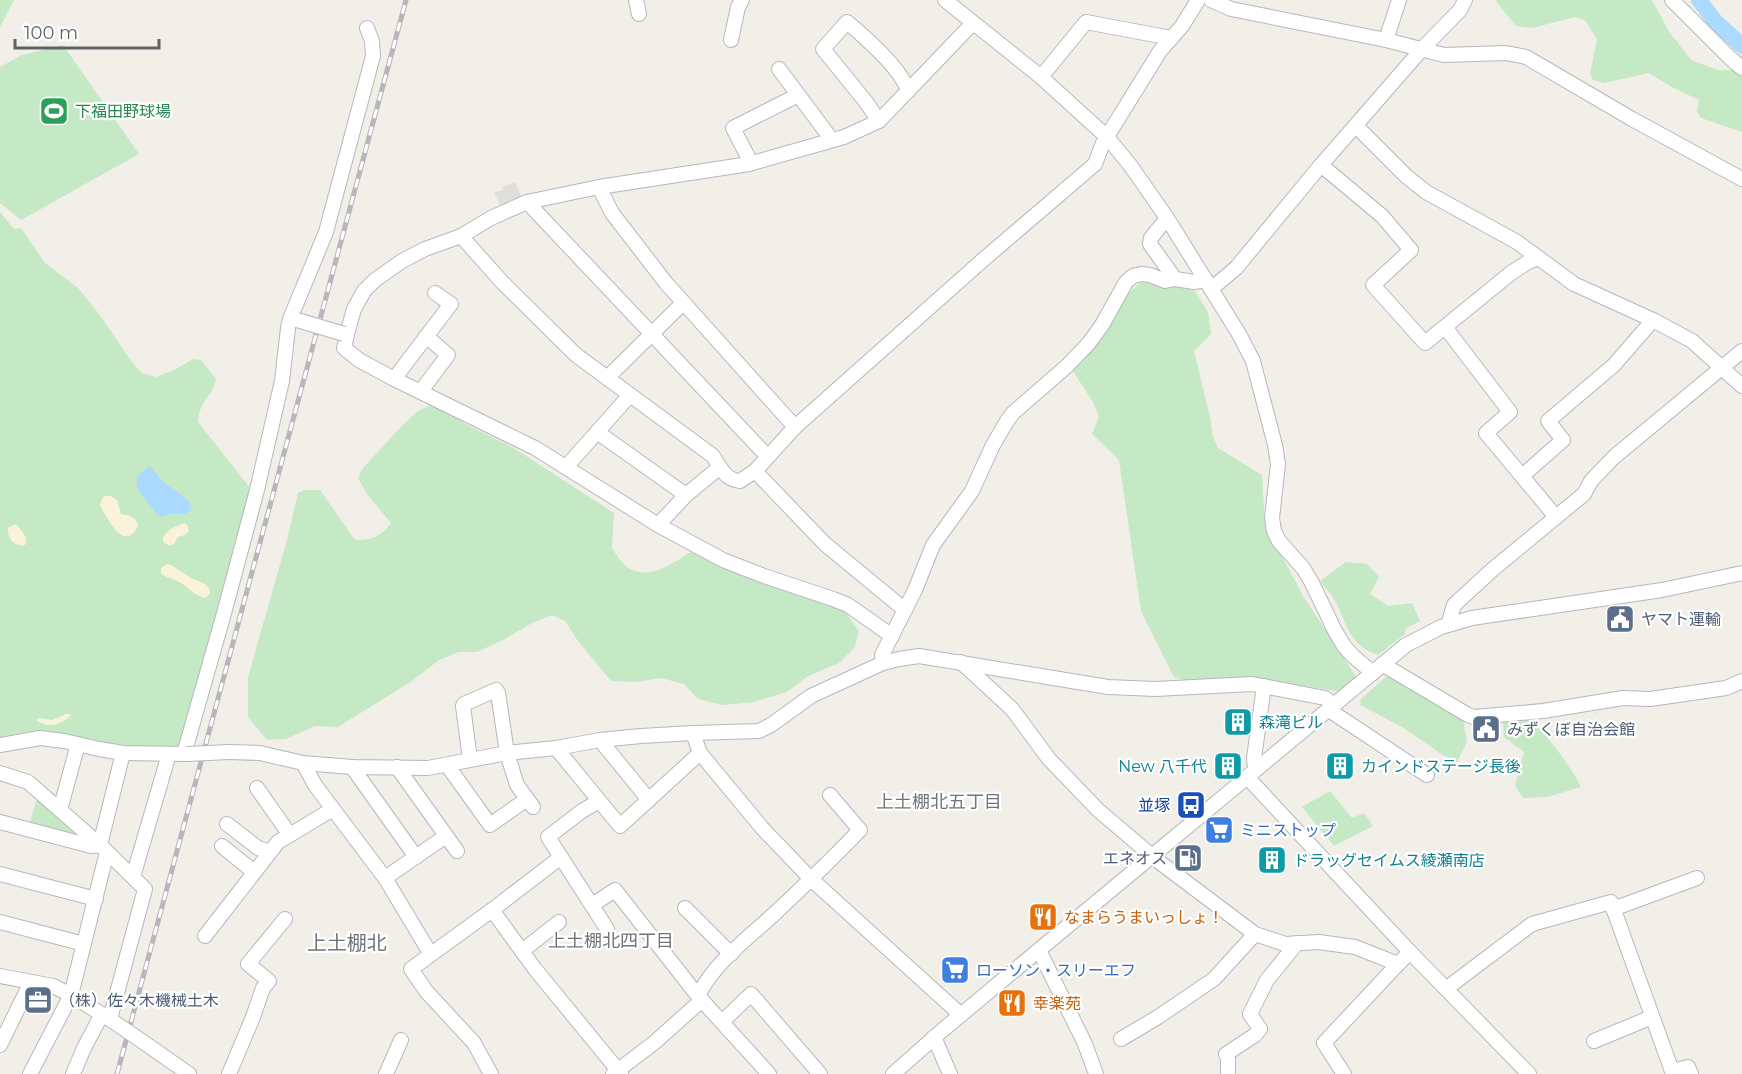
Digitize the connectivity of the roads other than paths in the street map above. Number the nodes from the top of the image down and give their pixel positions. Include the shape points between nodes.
1 (742, 0) edge
2 (945, 0) edge
3 (1198, 0) edge
4 (1211, 0) edge
5 (1399, 0) edge
6 (1466, 0) edge
7 (1672, 0) edge
8 (973, 23) junction
9 (367, 28) dead end
10 (1171, 38) junction
11 (731, 40) dead end
12 (1386, 40) junction
13 (1422, 50) junction
14 (1742, 68) edge
15 (779, 69) dead end
16 (1041, 77) junction
17 (908, 91) junction
18 (798, 95) junction
19 (879, 122) junction
20 (1356, 126) junction
21 (1107, 137) junction
22 (832, 140) junction
23 (752, 163) junction
24 (1321, 165) junction
25 (1742, 178) edge
26 (599, 187) junction
27 (527, 202) junction
28 (1167, 218) junction
29 (461, 236) junction
30 (1539, 258) junction
31 (1175, 279) junction
32 (1208, 285) junction
33 (435, 293) dead end
34 (684, 303) junction
35 (293, 320) junction
36 (1653, 320) junction
37 (1445, 327) junction
38 (345, 334) junction
39 (652, 334) junction
40 (426, 336) junction
41 (1742, 351) edge
42 (1722, 368) junction
43 (607, 378) junction
44 (394, 379) junction
45 (1742, 386) edge
46 (421, 391) junction
47 (630, 395) junction
48 (795, 427) junction
49 (597, 432) junction
50 (768, 456) junction
51 (566, 467) junction
52 (720, 467) junction
53 (755, 471) junction
54 (1522, 476) junction
55 (686, 495) junction
56 (1556, 517) junction
57 (658, 525) junction
58 (1742, 573) edge
59 (905, 610) junction
60 (1448, 625) junction
61 (892, 636) junction
62 (961, 662) junction
63 (883, 663) junction
64 (1377, 669) junction
65 (1742, 681) edge
66 (1264, 686) junction
67 (1331, 708) junction
68 (693, 733) junction
69 (600, 740) junction
70 (78, 744) junction
71 (0, 745) edge
72 (556, 748) junction
73 (123, 753) junction
74 (507, 753) junction
75 (700, 753) junction
76 (169, 754) junction
77 (185, 754) junction
78 (470, 760) junction
79 (303, 763) junction
80 (447, 765) junction
81 (397, 767) junction
82 (352, 768) junction
83 (0, 773) edge
84 (1251, 774) junction
85 (1427, 775) dead end
86 (257, 788) dead end
87 (830, 795) dead end
88 (649, 800) junction
89 (599, 801) junction
90 (333, 809) junction
91 (60, 810) junction
92 (0, 822) edge
93 (227, 824) dead end
94 (290, 835) junction
95 (447, 836) junction
96 (222, 846) dead end
97 (104, 849) junction
98 (457, 851) dead end
99 (270, 852) junction
100 (416, 856) junction
101 (1152, 856) junction
102 (561, 857) junction
103 (254, 872) junction
104 (0, 874) edge
105 (133, 877) junction
106 (385, 878) junction
107 (1697, 878) dead end
108 (811, 879) junction
109 (96, 900) junction
110 (592, 905) junction
111 (685, 908) dead end
112 (1613, 909) junction
113 (492, 910) junction
114 (285, 919) dead end
115 (0, 922) edge
116 (559, 922) dead end
117 (607, 929) dead end
118 (1255, 934) junction
119 (205, 936) dead end
120 (1297, 943) junction
121 (84, 944) junction
122 (1039, 950) junction
123 (522, 951) junction
124 (1410, 952) junction
125 (430, 953) junction
126 (731, 954) junction
127 (1398, 964) junction
128 (2, 980) edge
129 (31, 982) junction
130 (1447, 988) junction
131 (71, 994) junction
132 (700, 998) junction
133 (961, 1014) junction
134 (1653, 1017) junction
135 (109, 1018) junction
136 (722, 1022) junction
137 (934, 1037) junction
138 (1121, 1039) dead end
139 (401, 1040) dead end
140 (1594, 1041) dead end
141 (0, 1045) edge
142 (618, 1073) edge
143 (30, 1074) edge
144 (73, 1074) edge
145 (189, 1074) edge
146 (229, 1074) edge
147 (386, 1074) edge
148 (491, 1074) edge
149 (770, 1074) edge
150 (820, 1074) edge
151 (893, 1074) edge
152 (950, 1074) edge
153 (1096, 1074) edge
154 (1228, 1074) edge
155 (1344, 1074) edge
156 (1529, 1074) edge
157 (1691, 1074) edge

1 - 11 street
2 - 8 street
3 - 10 street
4 - 12 street via 1231,9
5 - 12 street
6 - 13 street
7 - 14 street
8 - 16 street
8 - 17 street
9 - 35 street via 373,56 326,232
10 - 16 street via 1086,22
10 - 21 street
12 - 13 street
13 - 20 street
13 - 25 street via 1526,57
15 - 18 street
16 - 21 street
17 - 19 street
17 - 19 street via 887,60 847,22 823,49
18 - 22 street
18 - 23 street via 732,128
19 - 22 street
20 - 24 street
20 - 30 street via 1426,192
21 - 28 street
21 - 48 street via 1095,164
22 - 23 street
23 - 26 street
24 - 32 street via 1236,268
24 - 37 street via 1382,216 1411,250 1373,285 1425,343
26 - 27 street
26 - 34 street via 612,213
27 - 29 street
27 - 39 street
28 - 31 street via 1150,244
28 - 32 street
29 - 38 street via 425,249 375,280 354,309
29 - 43 street via 576,355
30 - 36 street via 1574,284
30 - 37 street via 1511,273
31 - 32 street
31 - 59 street via 1133,276 1089,343 1013,413 972,491 933,545
32 - 64 street via 1239,334 1258,377 1278,464 1274,531 1307,575 1344,646 1353,656
33 - 40 street via 451,304
34 - 39 street
34 - 48 street
35 - 38 street, bridge
35 - 77 street via 288,328 282,381 259,479
36 - 42 street via 1692,341
36 - 54 street via 1614,364 1548,422 1563,440
37 - 54 street via 1510,412 1486,433
38 - 44 street via 344,348
39 - 43 street
39 - 50 street
40 - 44 street
40 - 46 street via 448,355
41 - 42 street
42 - 45 street
42 - 56 street via 1614,458 1584,494
43 - 47 street
44 - 46 street
46 - 51 street via 521,440
47 - 49 street
47 - 52 street via 712,456
48 - 50 street
49 - 51 street
49 - 55 street
50 - 53 street
51 - 57 street
52 - 53 street via 726,476 740,481
52 - 55 street
53 - 59 street via 825,544
54 - 56 street
55 - 57 street
56 - 60 street via 1454,605
57 - 61 street via 723,560 848,605
58 - 60 street
59 - 61 street
60 - 64 street via 1406,645
61 - 63 street via 882,656
62 - 63 street via 919,656
62 - 66 street via 1138,690
62 - 101 street via 1012,709 1050,759 1098,810
63 - 68 street via 811,696 759,731
64 - 65 street via 1474,717 1623,698 1650,699 1726,688
64 - 67 street
66 - 67 street via 1325,698
66 - 84 street
67 - 84 street
67 - 85 street
68 - 69 street
68 - 75 street
69 - 72 street
69 - 88 street
70 - 71 street via 40,738
70 - 73 street
70 - 91 street
72 - 74 street
72 - 89 street
73 - 76 street
73 - 97 street
74 - 78 street
74 - 78 street via 496,690 463,706
74 - 80 street via 517,785 530,803 490,825
75 - 88 street
75 - 108 street
76 - 77 street
76 - 105 street
77 - 79 street, bridge via 260,753
78 - 80 street
79 - 82 street
79 - 90 street
80 - 81 street
81 - 82 street
81 - 95 street
82 - 100 street
83 - 91 street via 28,782
84 - 101 street
84 - 124 street
86 - 94 street
87 - 108 street via 860,830
88 - 89 street via 620,826
89 - 102 street via 548,837
90 - 94 street
90 - 106 street
91 - 97 street
92 - 97 street
93 - 99 street via 258,848
94 - 99 street
95 - 98 street
95 - 100 street
96 - 103 street
97 - 105 street
97 - 109 street
99 - 103 street
100 - 106 street
101 - 118 street
101 - 122 street
102 - 110 street
102 - 113 street
103 - 119 street
104 - 109 street
105 - 135 street via 145,889
106 - 125 street
107 - 112 street
108 - 126 street
108 - 133 street
109 - 121 street
110 - 117 street
110 - 132 street via 615,890
111 - 126 street
112 - 130 street via 1611,902 1532,924
112 - 134 street
113 - 123 street
113 - 125 street
114 - 146 street via 248,964 269,981
115 - 121 street
116 - 123 street
118 - 120 street via 1285,944
118 - 138 street via 1214,979
120 - 127 street via 1355,947
120 - 154 street via 1267,980 1250,1014 1260,1029 1226,1054
121 - 131 street
122 - 133 street
122 - 153 street
123 - 142 street
124 - 127 street
124 - 130 street
125 - 148 street via 411,969 474,1044
126 - 132 street via 704,983
127 - 155 street via 1324,1043
128 - 129 street
129 - 131 street
129 - 141 street
130 - 156 street
131 - 135 street
131 - 143 street
132 - 136 street
132 - 142 street
133 - 137 street
134 - 140 street
134 - 157 street via 1672,1071 1688,1067
135 - 144 street
135 - 145 street, bridge
136 - 149 street
136 - 150 street via 751,994
137 - 151 street
137 - 152 street
139 - 147 street

